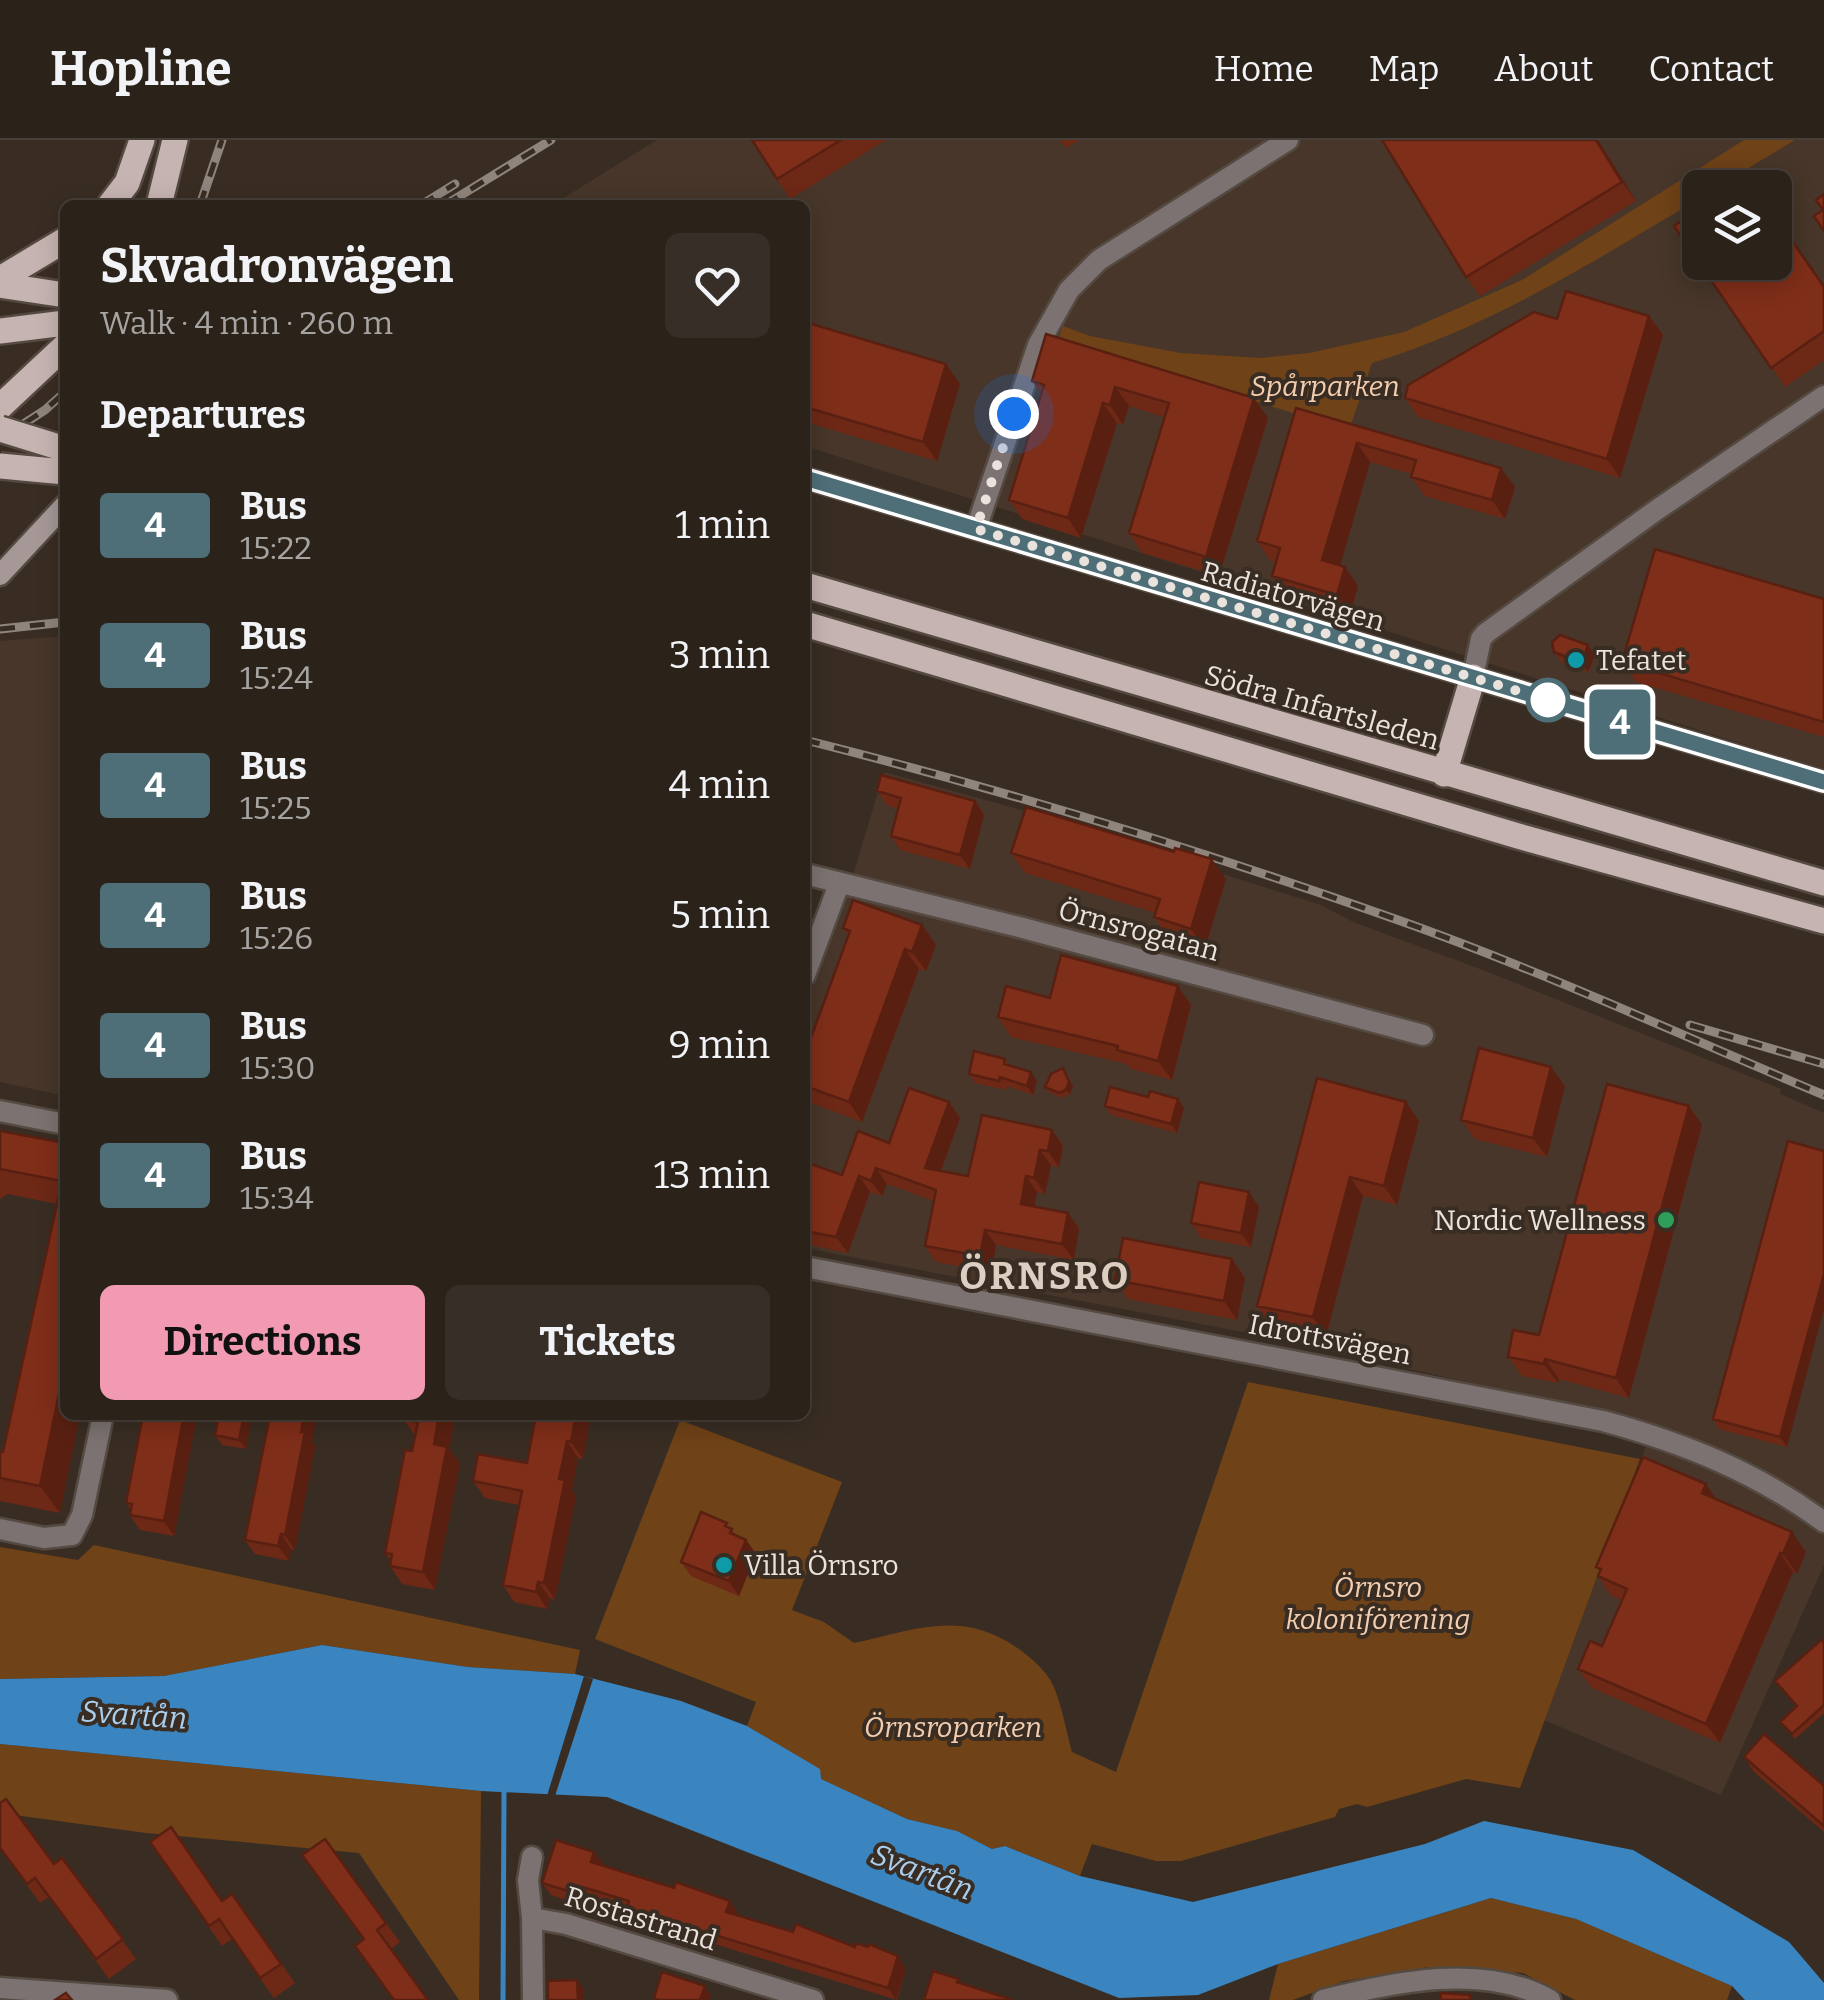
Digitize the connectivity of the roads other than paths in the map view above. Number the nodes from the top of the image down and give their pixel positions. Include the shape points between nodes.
1 (142, 140) edge
2 (175, 140) edge
3 (1288, 140) edge
4 (114, 200) edge
5 (160, 200) edge
6 (60, 243) edge
7 (0, 282) edge
8 (60, 295) edge
9 (60, 324) edge
10 (0, 331) edge
11 (60, 351) edge
12 (1824, 396) edge
13 (0, 406) edge
14 (0, 429) edge
15 (60, 447) edge
16 (0, 466) edge
17 (60, 472) edge
18 (810, 479) edge
19 (60, 510) edge
20 (976, 529) junction
21 (0, 574) edge
22 (810, 587) edge
23 (813, 627) edge
24 (1472, 677) junction
25 (1444, 774) junction
26 (1824, 782) edge
27 (810, 875) edge
28 (1824, 883) edge
29 (839, 884) junction
30 (1824, 921) edge
31 (810, 962) edge
32 (1424, 1035) dead end
33 (1, 1115) edge
34 (60, 1123) edge
35 (810, 1267) edge
36 (102, 1420) edge
37 (1824, 1522) edge
38 (0, 1529) edge
39 (532, 1857) dead end
40 (532, 1918) junction
41 (0, 1988) edge
42 (167, 2000) edge
43 (533, 2000) edge
44 (813, 2000) edge
45 (1323, 2000) edge
46 (1550, 2000) edge

1 - 4 main road
2 - 5 main road
3 - 20 street via 1099,260 1069,290 1038,345
6 - 7 main road
7 - 8 main road
9 - 10 main road
11 - 13 main road
12 - 24 street via 1486,633
14 - 15 main road, bridge
16 - 17 main road, bridge
18 - 20 street, Radiatorvägen
19 - 21 street
20 - 24 street, Radiatorvägen
22 - 25 main road, Södra Infartsleden
23 - 30 main road
24 - 25 main road
24 - 26 street, Radiatorvägen
25 - 28 main road, Södra Infartsleden
27 - 29 street, Örnsrogatan
29 - 31 street
29 - 32 street, Örnsrogatan
33 - 34 street
35 - 37 street, Idrottsvägen via 1603,1421 1735,1466
36 - 38 street via 72,1535 44,1538
39 - 40 street
40 - 43 street, Rostastrand
40 - 44 street, Rostastrand
41 - 42 street
45 - 46 street via 1450,1978 1514,1985

